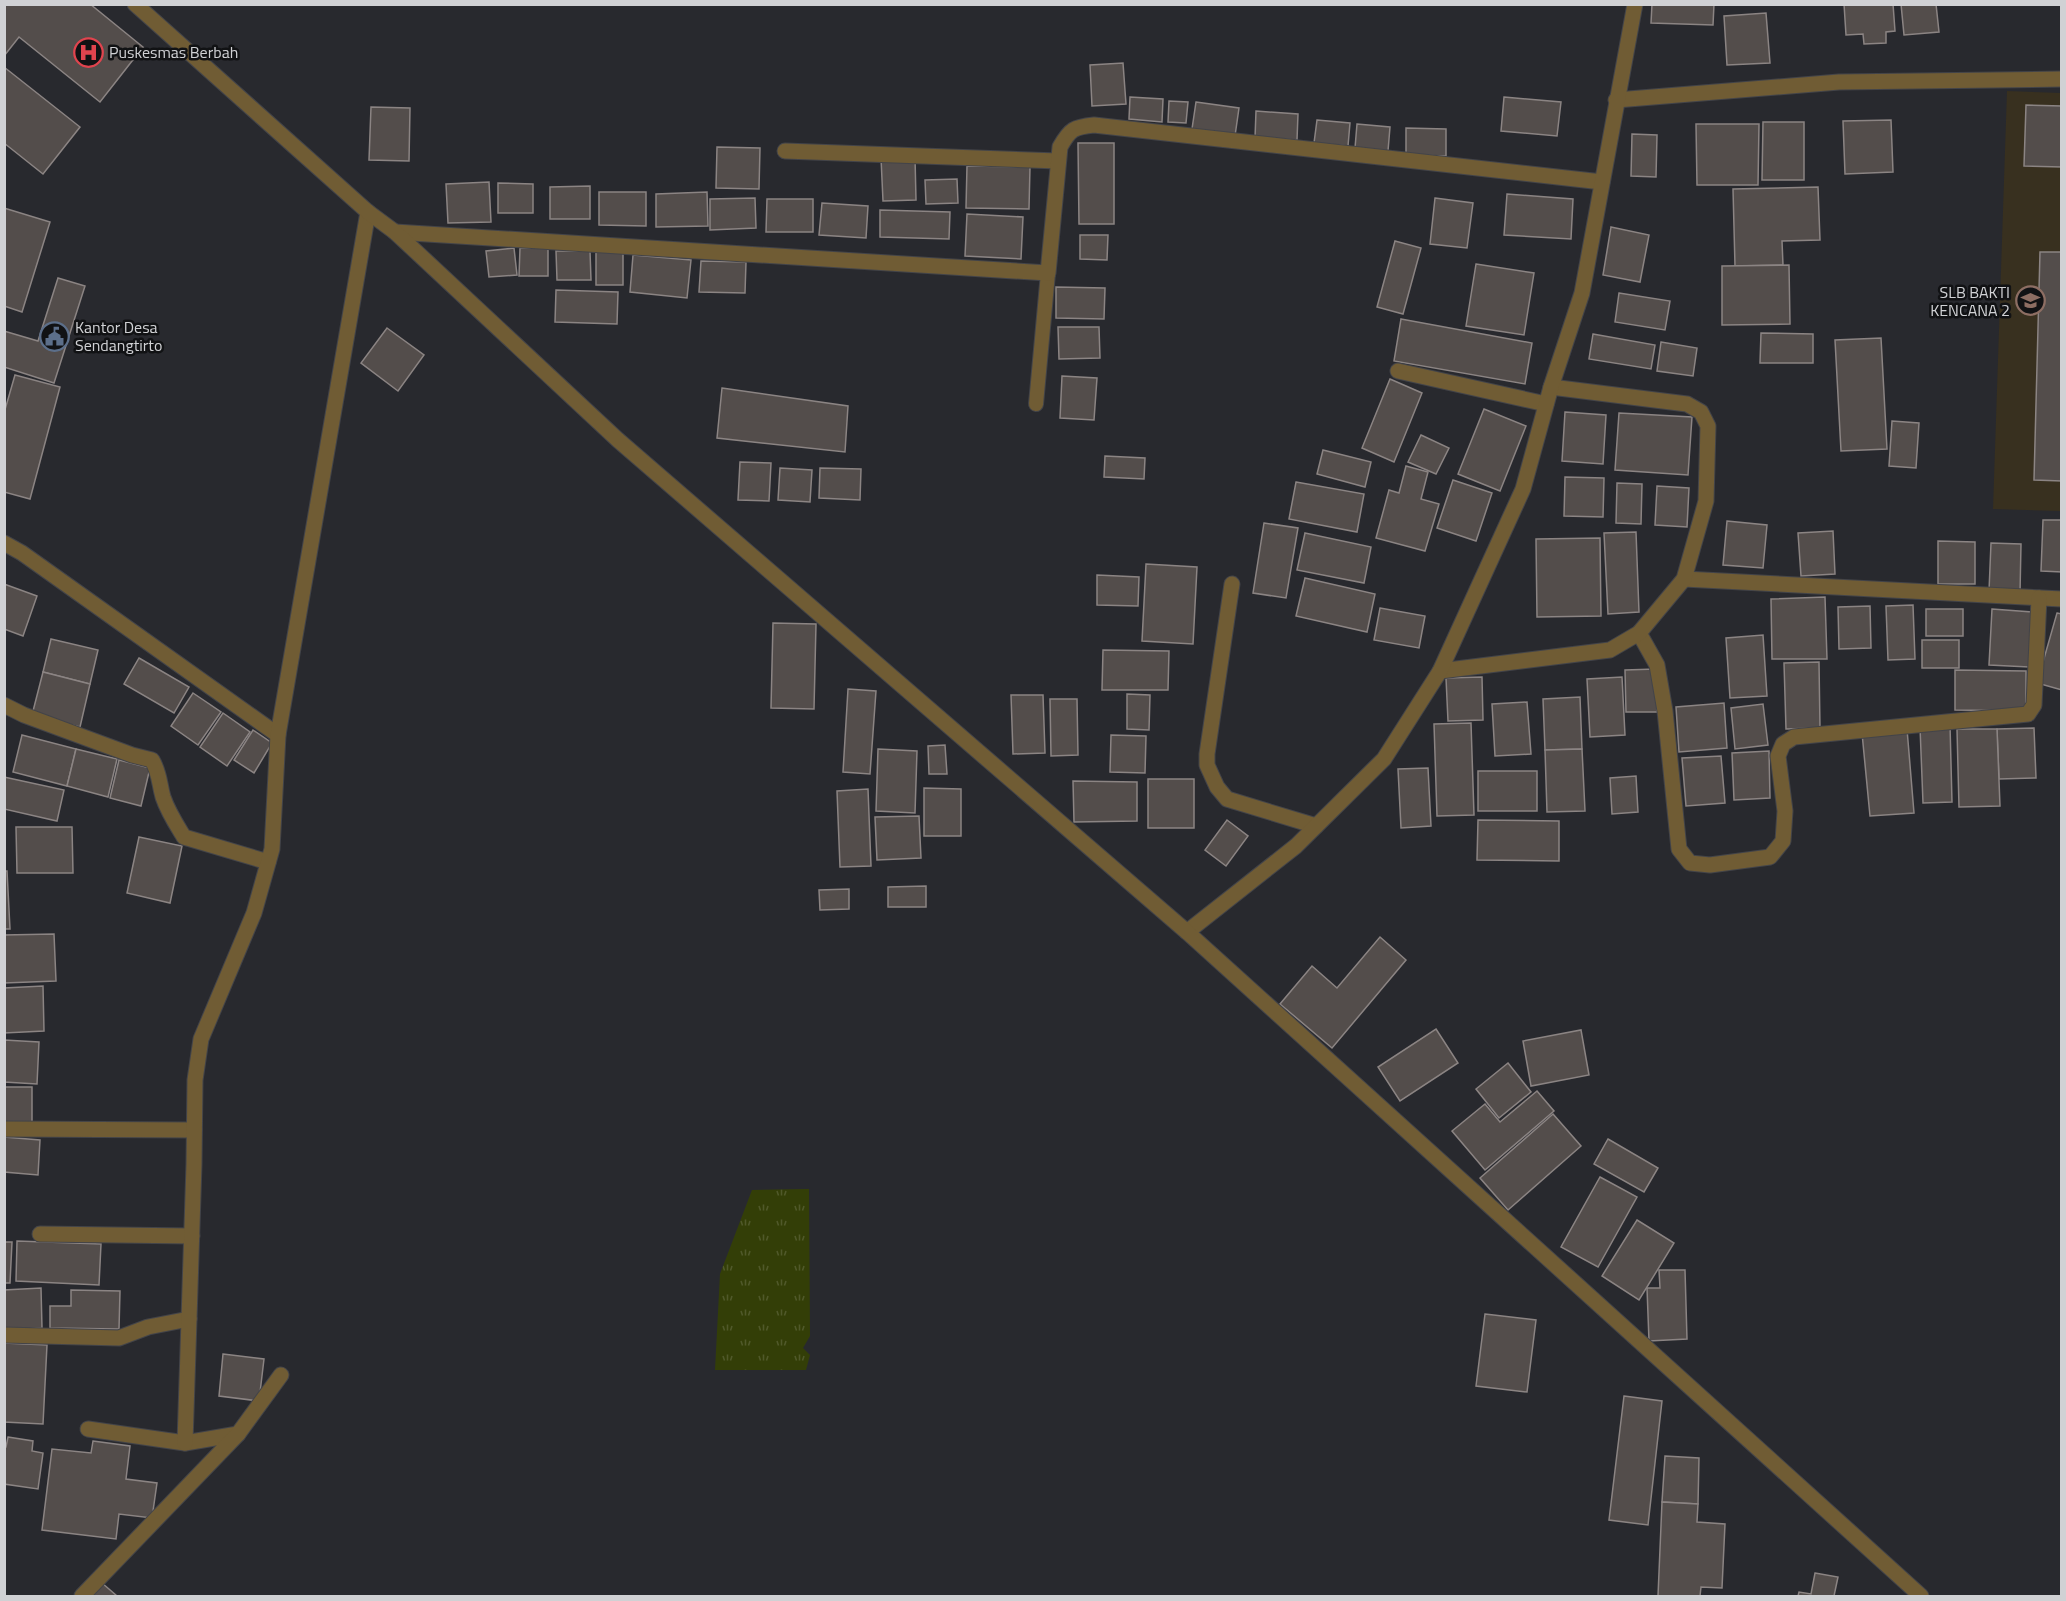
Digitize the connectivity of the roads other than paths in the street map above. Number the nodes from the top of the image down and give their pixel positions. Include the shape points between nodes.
1 (135, 4) edge
2 (1635, 4) edge
3 (2061, 79) edge
4 (1616, 100) junction
5 (785, 151) dead end
6 (1058, 161) junction
7 (1602, 182) junction
8 (368, 212) junction
9 (395, 232) junction
10 (1048, 273) junction
11 (1398, 371) dead end
12 (1551, 387) junction
13 (1036, 404) dead end
14 (1546, 404) junction
15 (4, 543) edge
16 (1684, 579) junction
17 (1232, 584) dead end
18 (2039, 598) junction
19 (2061, 599) edge
20 (1639, 633) junction
21 (1440, 671) junction
22 (4, 705) edge
23 (278, 735) junction
24 (1316, 826) junction
25 (268, 862) junction
26 (1187, 932) junction
27 (4, 1130) edge
28 (194, 1130) junction
29 (40, 1234) dead end
30 (192, 1236) junction
31 (189, 1319) junction
32 (4, 1335) edge
33 (281, 1375) dead end
34 (88, 1429) dead end
35 (238, 1434) junction
36 (185, 1443) junction
37 (82, 1596) edge
38 (1921, 1596) edge

1 - 8 street
2 - 4 street
3 - 4 street via 1839,82
4 - 7 street
5 - 6 street
6 - 7 street via 1066,135 1076,127 1094,125
6 - 10 street
7 - 12 street via 1582,293
8 - 9 street
8 - 23 street
9 - 10 street
9 - 26 street via 618,440
10 - 13 lane
11 - 14 street
12 - 14 street
12 - 16 street via 1687,404 1701,412 1708,426 1706,501
14 - 21 street via 1523,489
15 - 23 street
16 - 18 street
16 - 20 street
17 - 24 street via 1207,765 1217,787 1231,801
18 - 19 street
18 - 20 street via 2034,705 2028,714 1794,737 1783,744 1778,756 1785,811 1783,841 1770,857 1710,865 1690,863 1678,849 1657,665
20 - 21 street via 1610,650
21 - 24 street via 1384,759
22 - 25 street via 152,760 170,815 184,837
23 - 25 street
24 - 26 street
25 - 28 street via 254,914 201,1039
26 - 38 street
27 - 28 street
28 - 30 street
29 - 30 street
30 - 31 street
31 - 32 street via 148,1327 119,1338
31 - 36 street
33 - 35 street
34 - 36 street
35 - 36 street
35 - 37 street

